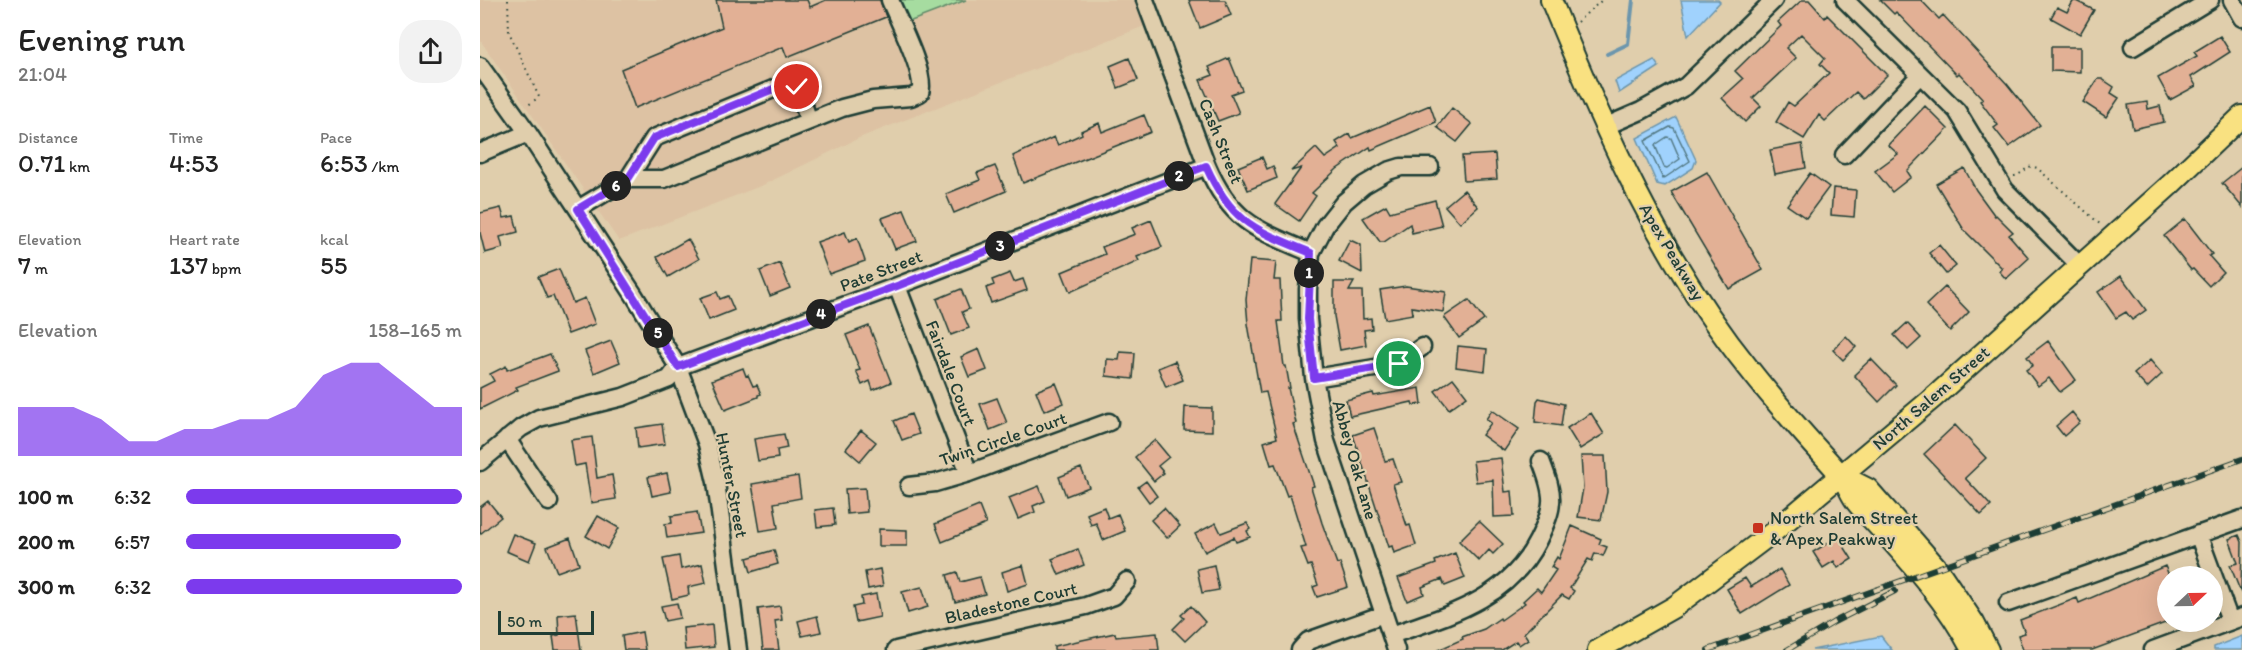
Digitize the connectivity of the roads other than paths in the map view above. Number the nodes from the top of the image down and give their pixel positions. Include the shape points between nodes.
1 (890, 0) edge
2 (1145, 0) edge
3 (1551, 0) edge
4 (1774, 0) edge
5 (1845, 0) edge
6 (2210, 0) edge
7 (2232, 0) edge
8 (2242, 18) edge
9 (2133, 47) dead end
10 (480, 66) edge
11 (1920, 75) junction
12 (2242, 116) edge
13 (809, 121) junction
14 (1604, 127) junction
15 (528, 133) junction
16 (480, 153) edge
17 (1844, 155) dead end
18 (1206, 166) junction
19 (1430, 167) dead end
20 (628, 179) junction
21 (578, 209) junction
22 (1311, 253) junction
23 (2080, 266) junction
24 (897, 286) junction
25 (1422, 347) dead end
26 (678, 367) junction
27 (1314, 378) junction
28 (1109, 422) dead end
29 (507, 439) junction
30 (1541, 461) dead end
31 (480, 462) edge
32 (969, 473) junction
33 (1840, 475) junction
34 (909, 486) dead end
35 (549, 502) dead end
36 (2242, 519) edge
37 (2198, 534) junction
38 (1127, 581) dead end
39 (2008, 603) dead end
40 (1384, 614) junction
41 (2236, 619) edge
42 (1394, 643) edge
43 (738, 650) edge
44 (896, 650) edge
45 (1300, 650) edge
46 (1598, 650) edge
47 (1972, 650) edge
48 (1988, 650) edge
49 (2153, 650) edge

1 - 13 street via 917,68 920,93 873,100
2 - 18 street, Cash Street
3 - 14 main road, Apex Peakway
4 - 14 street via 1686,86
5 - 11 street
6 - 9 street
7 - 8 street
10 - 15 street, Hunter Street
11 - 17 street
11 - 23 street via 1957,111 2005,190
12 - 23 main road, North Salem Street
13 - 20 street via 664,179
13 - 20 street via 797,87 783,85 654,138
14 - 33 main road, Apex Peakway via 1660,238 1700,300 1750,370
15 - 16 street
15 - 21 street, Hunter Street
18 - 22 street, Cash Street via 1220,193 1240,217 1263,233
18 - 24 street, Pate Street
19 - 22 street, Abbey Oak Lane via 1401,167 1364,185 1333,214
20 - 21 street
21 - 26 street, Hunter Street
22 - 27 street, Abbey Oak Lane via 1308,319
23 - 33 main road, North Salem Street via 1933,398
24 - 26 street, Pate Street
24 - 32 street, Fairdale Court
25 - 27 street via 1399,364
26 - 29 street, Pate Street via 669,379 623,397 539,418
26 - 43 street, Hunter Street via 707,444 716,482
27 - 40 street, Abbey Oak Lane via 1326,441
28 - 32 street, Twin Circle Court
29 - 31 street, Pate Street
29 - 35 street
30 - 42 street via 1552,490 1551,503 1546,524 1521,567 1502,586 1474,604
32 - 34 street, Twin Circle Court
33 - 46 main road, North Salem Street via 1698,590
33 - 47 main road, Apex Peakway via 1856,501 1922,574 1958,622
33 - 48 main road, Apex Peakway via 1868,489 1937,568
36 - 37 street
37 - 39 street
37 - 41 street
38 - 44 street, Bladestone Court via 1114,596 1086,606
40 - 42 street, Abbey Oak Lane
40 - 45 street via 1308,641
41 - 49 street

